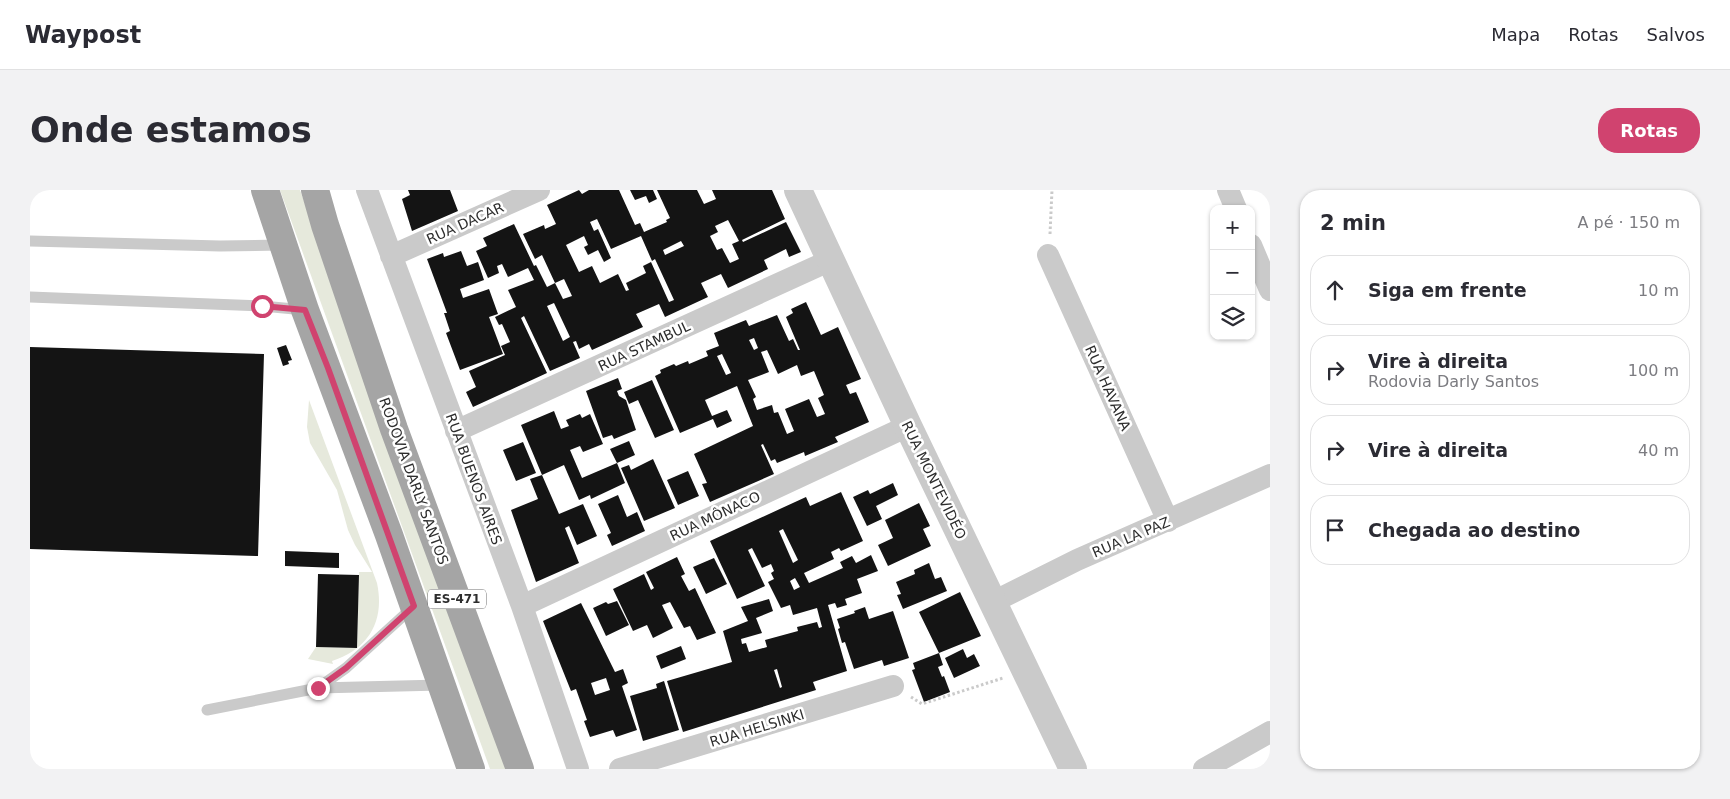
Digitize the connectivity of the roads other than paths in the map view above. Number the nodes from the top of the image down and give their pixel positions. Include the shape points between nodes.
1 (265, 190) edge
2 (315, 190) edge
3 (368, 190) edge
4 (539, 190) edge
5 (798, 190) edge
6 (1228, 190) edge
7 (1234, 205) edge
8 (30, 242) edge
9 (284, 245) junction
10 (1253, 250) edge
11 (1048, 255) road end
12 (391, 256) junction
13 (831, 260) junction
14 (1270, 290) edge
15 (30, 298) edge
16 (305, 310) junction
17 (908, 426) junction
18 (456, 431) junction
19 (1270, 475) edge
20 (1168, 521) junction
21 (993, 602) junction
22 (414, 606) junction
23 (522, 606) junction
24 (441, 685) junction
25 (893, 686) road end
26 (318, 688) junction
27 (207, 710) dead end
28 (1270, 732) edge
29 (471, 769) edge
30 (520, 769) edge
31 (578, 769) edge
32 (620, 769) edge
33 (1073, 769) edge
34 (1204, 769) edge

1 - 9 main road, ES-471
2 - 30 main road, RODOVIA DARLY SANTOS / ES-471 via 394,429
3 - 12 street, RUA BUENOS AIRES
4 - 12 street, RUA DACAR
5 - 13 street, RUA MONTEVIDÉO
6 - 7 street
8 - 9 lane
9 - 16 main road, ES-471
10 - 14 street
11 - 20 street, RUA HAVANA
12 - 18 street, RUA BUENOS AIRES
13 - 17 street, RUA MONTEVIDÉO
13 - 18 street, RUA STAMBUL
15 - 16 lane
16 - 22 main road, ES-471
17 - 21 street, RUA MONTEVIDÉO
17 - 23 street, RUA MÔNACO
18 - 23 street, RUA BUENOS AIRES
19 - 20 street, RUA LA PAZ
20 - 21 street, RUA LA PAZ via 1077,560
21 - 33 street, RUA MONTEVIDÉO
22 - 24 main road, ES-471
22 - 26 lane via 346,668
23 - 31 street, RUA BUENOS AIRES
24 - 26 lane
24 - 29 main road, ES-471
25 - 32 street, RUA HELSINKI
26 - 27 lane
28 - 34 street

